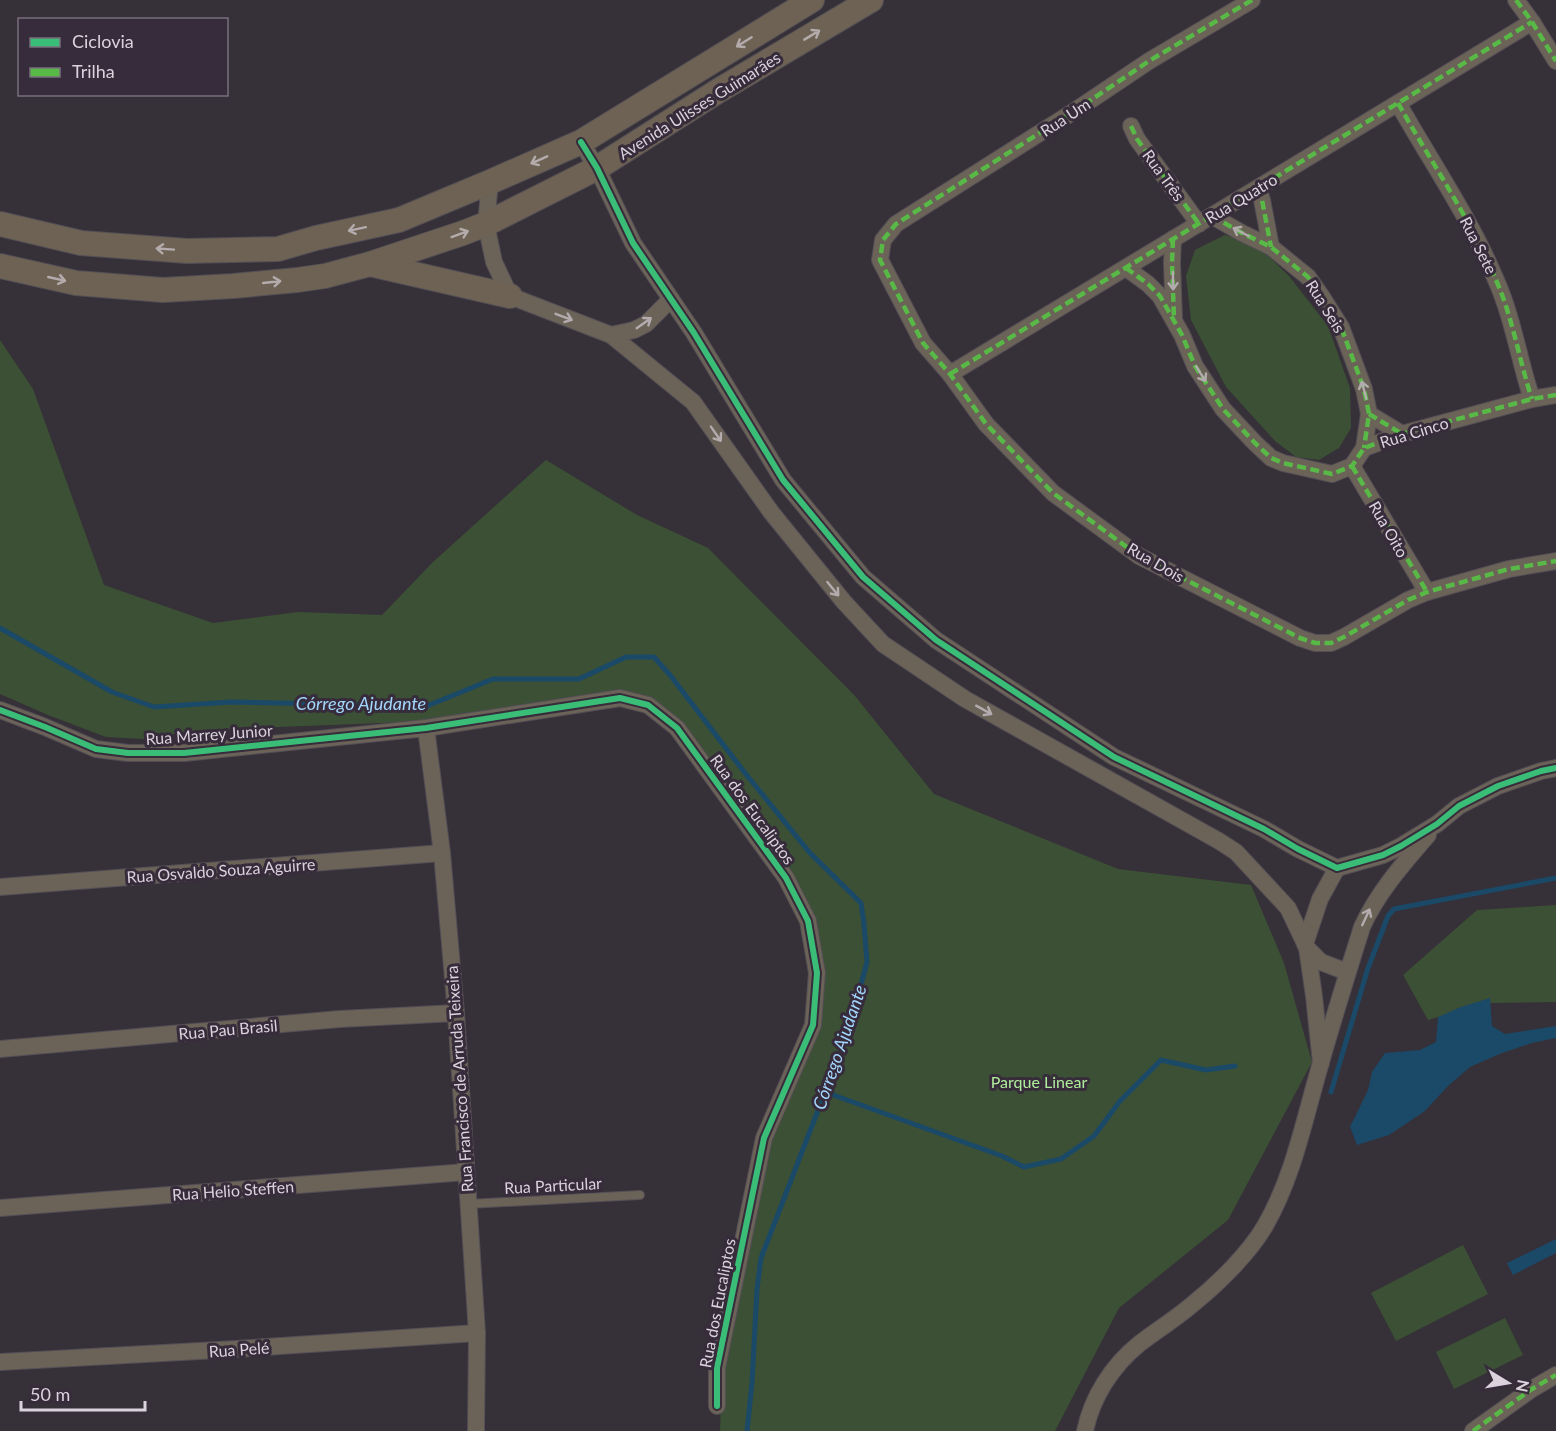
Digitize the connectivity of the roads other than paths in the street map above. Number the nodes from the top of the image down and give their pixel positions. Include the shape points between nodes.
1 (812, 0) edge
2 (871, 0) edge
3 (1252, 0) edge
4 (1516, 0) edge
5 (1532, 22) junction
6 (1556, 61) edge
7 (1398, 103) junction
8 (1131, 126) dead end
9 (581, 142) junction
10 (597, 168) junction
11 (490, 182) junction
12 (1258, 188) junction
13 (1205, 220) junction
14 (0, 224) edge
15 (486, 224) junction
16 (1173, 239) junction
17 (883, 240) joint
18 (1271, 247) junction
19 (232, 250) junction
20 (370, 264) junction
21 (0, 266) edge
22 (1126, 268) junction
23 (233, 286) junction
24 (510, 296) junction
25 (671, 299) junction
26 (1174, 322) junction
27 (611, 334) junction
28 (950, 374) junction
29 (1556, 395) edge
30 (1532, 399) junction
31 (1369, 414) junction
32 (1402, 434) junction
33 (1364, 448) junction
34 (1352, 466) junction
35 (1556, 561) edge
36 (1427, 592) junction
37 (0, 710) edge
38 (426, 728) junction
39 (1556, 768) edge
40 (1437, 824) junction
41 (442, 853) junction
42 (1337, 868) junction
43 (0, 887) edge
44 (1306, 946) junction
45 (1347, 972) junction
46 (456, 1013) junction
47 (0, 1049) edge
48 (1321, 1063) junction
49 (466, 1172) junction
50 (640, 1195) dead end
51 (468, 1204) junction
52 (0, 1209) edge
53 (477, 1333) junction
54 (0, 1362) edge
55 (1556, 1375) edge
56 (717, 1406) dead end
57 (476, 1431) edge
58 (1084, 1431) edge
59 (1473, 1431) edge

1 -> 9 street, Avenida Ulisses Guimarães
10 -> 2 street, Avenida Ulisses Guimarães
3 - 17 street, Rua Um via 1149,61 896,224
4 - 5 street
5 - 6 street
5 - 7 street, Rua Quatro
7 - 12 street, Rua Quatro
7 - 30 street, Rua Sete via 1483,251 1509,315
8 - 13 street, Rua Três
9 - 10 street
9 -> 11 street, Avenida Ulisses Guimarães
10 - 15 street, Avenida Ulisses Guimarães
10 - 25 street via 633,243
11 - 15 street
11 -> 19 street, Avenida Ulisses Guimarães via 399,220 278,249
12 - 13 street, Rua Quatro
12 - 18 street
13 - 16 street, Rua Quatro
18 -> 13 street, Rua Seis
19 -> 14 street, Avenida Ulisses Guimarães via 187,251 81,243
20 -> 15 street, Avenida Ulisses Guimarães
15 - 24 street via 494,262
16 - 22 street, Rua Quatro
16 -> 26 street
17 - 28 street, Rua Dois via 880,260 923,344
31 -> 18 street, Rua Seis via 1341,327 1308,277
19 - 23 street
23 -> 20 street, Avenida Ulisses Guimarães via 325,276
20 - 24 street
21 -> 23 street, Avenida Ulisses Guimarães via 76,283 164,290
22 - 26 street via 1160,296
22 - 28 street, Rua Quatro
24 -> 27 street
27 -> 25 street via 646,324
25 - 42 street via 783,480 862,577 936,640 1114,757
26 -> 34 street via 1223,409 1271,458 1332,474
27 -> 44 street via 693,402 771,512 883,644 965,699 1236,852 1288,908
28 - 36 street, Rua Dois via 987,424 1053,493 1139,556 1300,638 1331,643
29 - 30 street, Rua Cinco
30 - 32 street, Rua Cinco
31 - 32 street
31 - 33 street, Rua Seis
32 - 33 street, Rua Cinco
33 - 34 street, Rua Cinco
34 - 36 street, Rua Oito
35 - 36 street, Rua Dois via 1509,569
37 - 38 street, Rua Marrey Junior via 96,749 128,753 184,753
38 - 41 street, Rua Francisco de Arruda Teixeira
38 - 56 street, Rua dos Eucaliptos via 620,698 648,705 677,728 786,878 808,921 817,973 813,1025 764,1138 717,1368
39 - 40 street via 1498,786 1459,806
40 - 42 street via 1383,855
45 -> 40 street via 1370,909
41 - 43 street, Rua Osvaldo Souza Aguirre
41 - 46 street, Rua Francisco de Arruda Teixeira
42 - 44 street via 1320,899
44 - 45 street via 1321,962
44 - 48 street
45 - 48 street
46 - 47 street, Rua Pau Brasil via 340,1019
46 - 49 street, Rua Francisco de Arruda Teixeira
48 - 58 street via 1292,1167 1264,1227 1195,1303 1119,1364 1102,1386
49 - 51 street, Rua Francisco de Arruda Teixeira
49 - 52 street, Rua Helio Steffen
50 - 51 lane, Rua Particular
51 - 53 street, Rua Francisco de Arruda Teixeira
53 - 54 street, Rua Pelé
53 - 57 street, Rua Francisco de Arruda Teixeira
55 - 59 street

